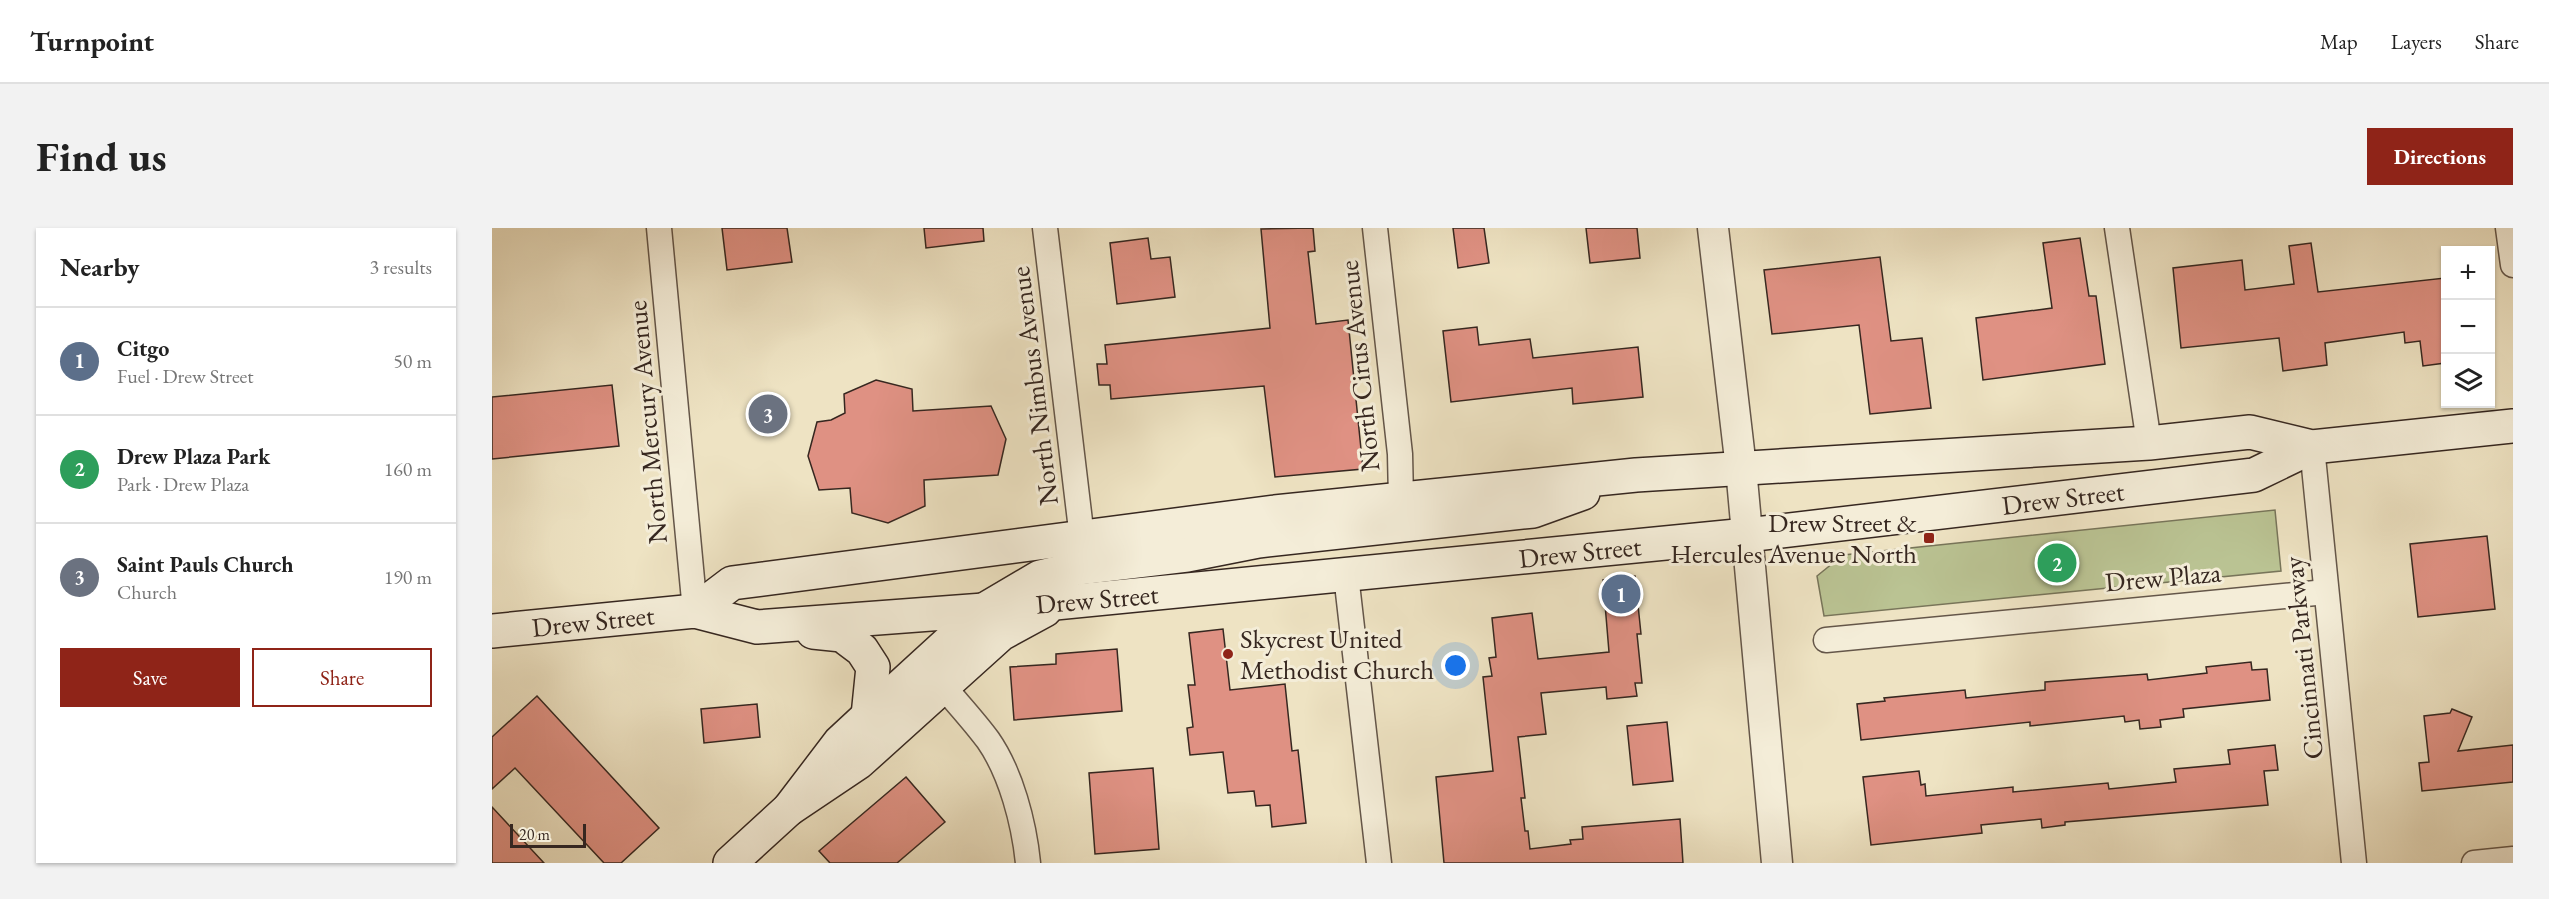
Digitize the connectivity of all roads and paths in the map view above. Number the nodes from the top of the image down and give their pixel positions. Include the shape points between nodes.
1 (659, 228) edge
2 (1045, 228) edge
3 (1375, 228) edge
4 (1713, 228) edge
5 (2117, 228) edge
6 (2508, 228) edge
7 (2513, 264) edge
8 (2513, 426) edge
9 (2149, 443) junction
10 (2312, 447) junction
11 (1741, 468) junction
12 (1395, 513) junction
13 (1747, 535) junction
14 (1082, 538) junction
15 (1346, 575) junction
16 (1195, 590) junction
17 (2326, 592) junction
18 (1058, 603) junction
19 (984, 610) junction
20 (695, 611) junction
21 (757, 627) junction
22 (492, 631) edge
23 (1826, 640) dead end
24 (943, 686) junction
25 (868, 716) junction
26 (789, 809) junction
27 (2513, 859) edge
28 (730, 863) edge
29 (1028, 863) edge
30 (1379, 863) edge
31 (1777, 863) edge
32 (2354, 863) edge
33 (2474, 863) edge

1 - 20 street, North Mercury Avenue
2 - 14 street, North Nimbus Avenue
3 - 12 street, North Cirus Avenue via 1400,447
4 - 11 street
5 - 9 street
6 - 7 street
8 - 10 main road, Drew Street
9 - 10 main road, Drew Street via 2250,432
9 - 11 main road, Drew Street
10 - 13 main road, Drew Street via 2254,475
10 - 17 street, Cincinnati Parkway
11 - 12 main road, Drew Street via 1636,475
11 - 13 street
12 - 14 main road, Drew Street via 1275,512
12 - 16 main road via 1379,540 1365,548 1262,564
12 - 19 main road, Drew Street via 1187,555 1078,568 1040,577
13 - 15 main road, Drew Street
13 - 31 street
14 - 20 main road, Drew Street via 732,583
15 - 16 main road, Drew Street
15 - 30 street
16 - 18 main road, Drew Street
17 - 23 street, Drew Plaza
17 - 32 street, Cincinnati Parkway
18 - 19 main road, Drew Street
18 - 24 main road via 1001,634
19 - 21 main road, Drew Street
19 - 25 main road
20 - 21 main road, Drew Street
20 - 22 main road, Drew Street
21 - 25 main road via 843,635 862,650 873,667
24 - 26 main road via 859,762
24 - 29 street via 989,741 1012,788
25 - 26 main road via 840,742
26 - 28 main road
27 - 33 street

